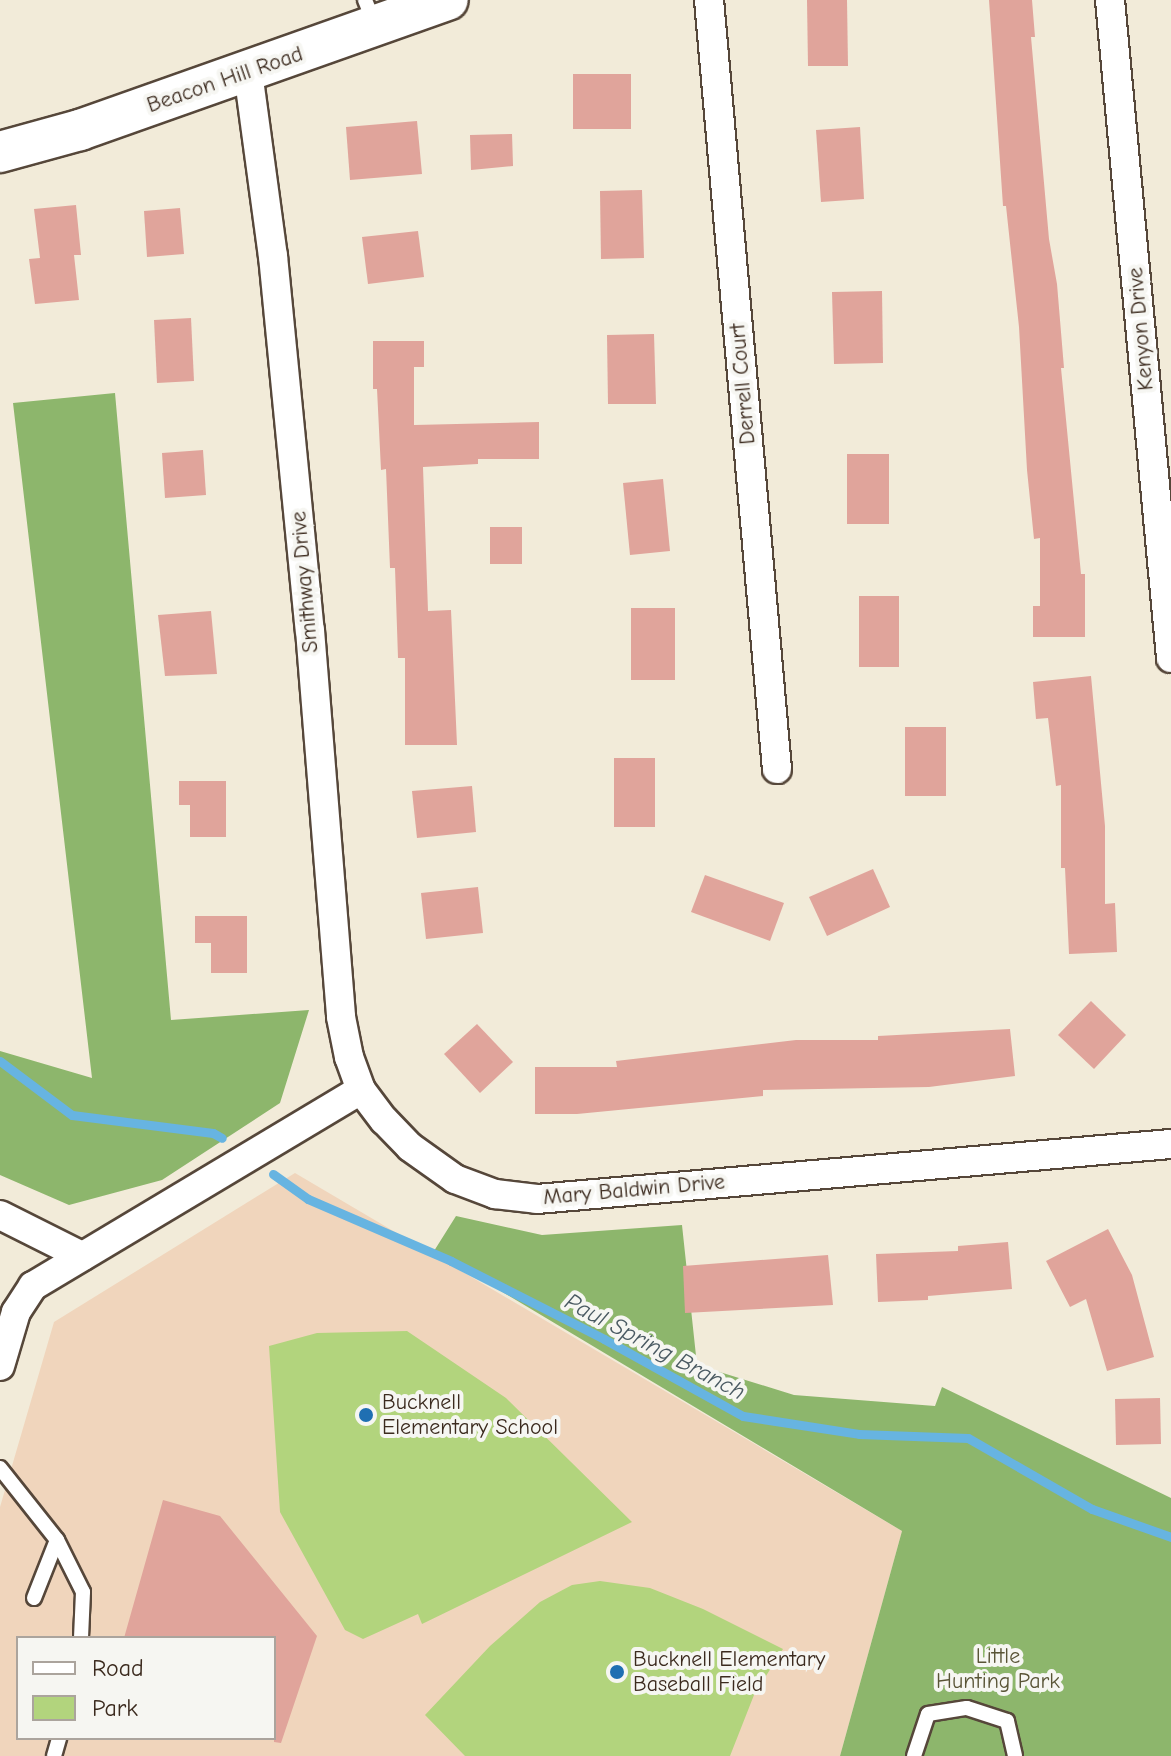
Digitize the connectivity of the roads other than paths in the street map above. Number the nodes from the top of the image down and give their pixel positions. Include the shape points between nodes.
1 (709, 0) edge
2 (1110, 0) edge
3 (430, 3) edge
4 (370, 13) edge
5 (248, 72) junction
6 (0, 152) edge
7 (1171, 658) edge
8 (777, 769) dead end
9 (361, 1090) junction
10 (1171, 1144) edge
11 (0, 1215) edge
12 (82, 1256) junction
13 (0, 1366) edge
14 (0, 1468) edge
15 (57, 1540) junction
16 (34, 1598) dead end
17 (81, 1636) edge
18 (914, 1756) edge
19 (1015, 1756) edge

1 - 8 street, Derrell Court
2 - 7 street, Kenyon Drive
3 - 4 main road, Beacon Hill Road
4 - 5 main road, Beacon Hill Road
5 - 6 main road, Beacon Hill Road
5 - 9 street, Smithway Drive via 273,256 341,1017
9 - 10 street, Mary Baldwin Drive via 410,1147 455,1179 495,1194 537,1199
9 - 12 street
11 - 12 street
12 - 13 street via 22,1298
14 - 15 lane
15 - 16 lane
15 - 17 lane via 83,1592
18 - 19 lane via 928,1714 967,1708 1007,1721

